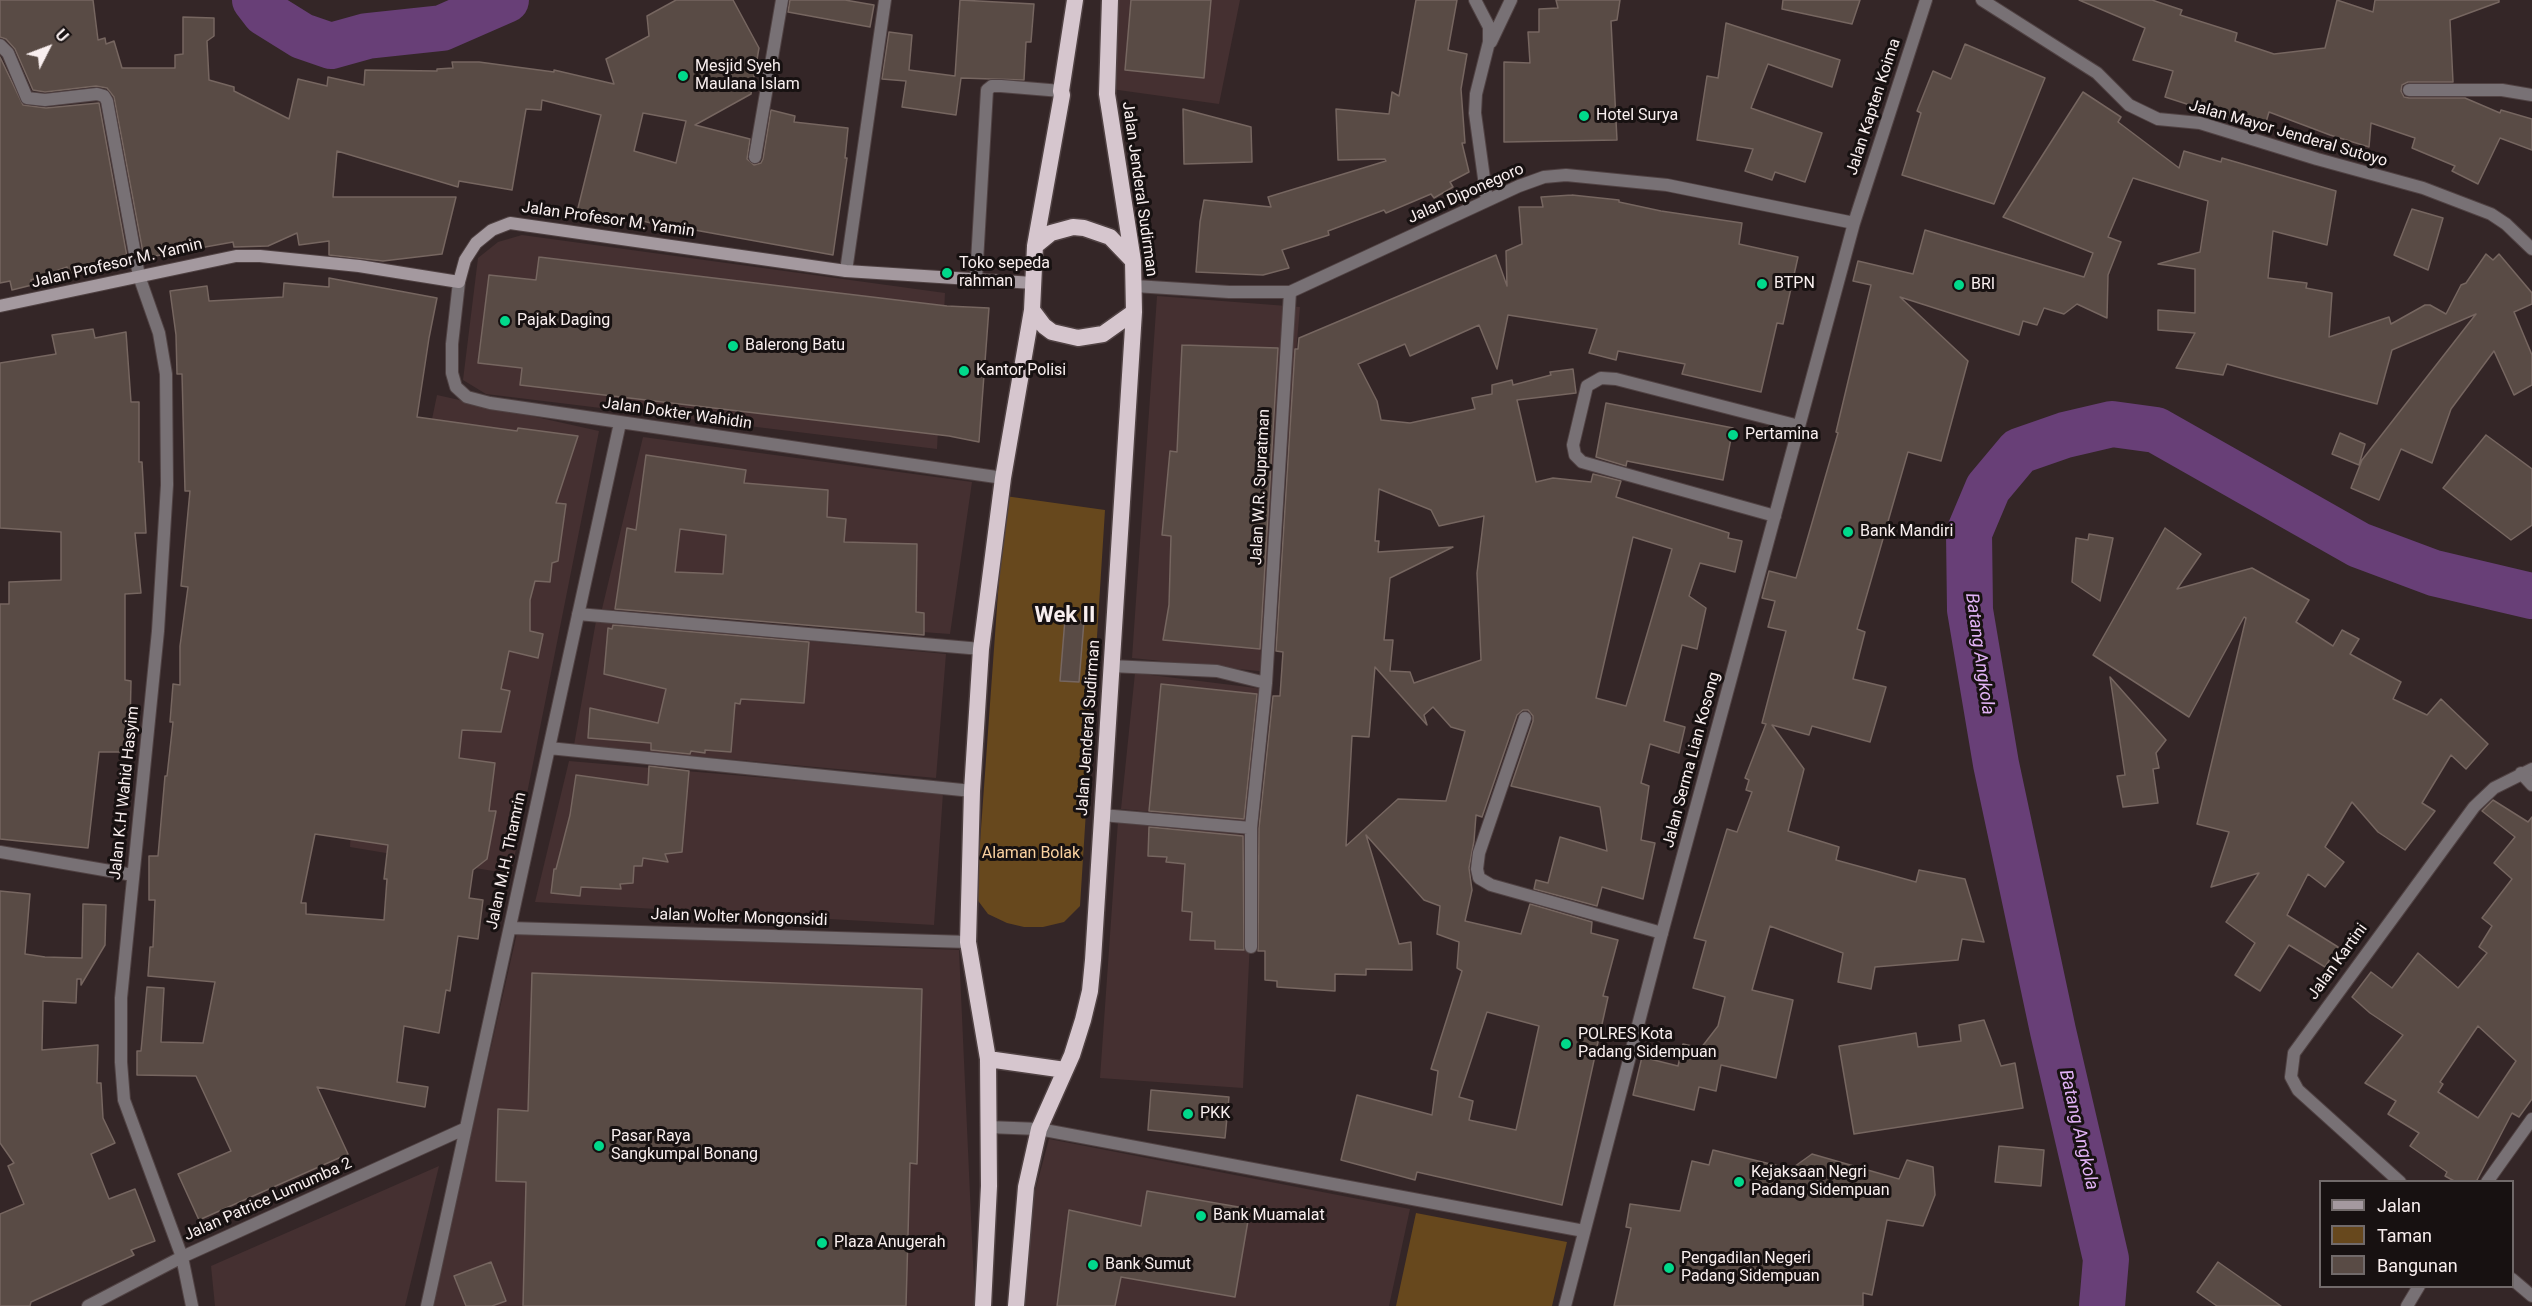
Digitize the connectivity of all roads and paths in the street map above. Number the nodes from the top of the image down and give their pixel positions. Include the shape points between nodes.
1 (782, 0) edge
2 (885, 0) edge
3 (1075, 0) edge
4 (1110, 0) edge
5 (1475, 0) edge
6 (1511, 0) edge
7 (1926, 0) edge
8 (1982, 0) edge
9 (0, 45) edge
10 (1487, 48) junction
11 (2409, 90) dead end
12 (1060, 91) junction
13 (2532, 95) edge
14 (755, 157) dead end
15 (1487, 200) junction
16 (1854, 223) junction
17 (1035, 246) junction
18 (2532, 249) edge
19 (1133, 261) junction
20 (846, 271) junction
21 (139, 276) junction
22 (976, 279) junction
23 (459, 282) junction
24 (1033, 283) junction
25 (1134, 286) junction
26 (1290, 292) junction
27 (0, 306) edge
28 (1032, 310) junction
29 (1134, 312) junction
30 (620, 423) junction
31 (1799, 426) junction
32 (1003, 478) junction
33 (1775, 516) junction
34 (578, 614) junction
35 (981, 649) junction
36 (1111, 666) junction
37 (1266, 683) junction
38 (1525, 717) dead end
39 (549, 748) junction
40 (2527, 771) edge
41 (2532, 785) edge
42 (972, 791) junction
43 (1102, 814) junction
44 (1251, 828) junction
45 (0, 852) edge
46 (133, 875) junction
47 (510, 928) junction
48 (1662, 933) junction
49 (968, 942) junction
50 (1251, 946) dead end
51 (988, 1059) junction
52 (1065, 1070) junction
53 (2532, 1119) edge
54 (988, 1127) junction
55 (465, 1129) junction
56 (1038, 1129) junction
57 (2398, 1180) edge
58 (2488, 1180) edge
59 (1584, 1231) junction
60 (182, 1257) junction
61 (2514, 1281) edge
62 (2418, 1288) edge
63 (2532, 1296) edge
64 (88, 1306) edge
65 (192, 1306) edge
66 (427, 1306) edge
67 (983, 1306) edge
68 (1016, 1306) edge
69 (1565, 1306) edge
70 (2407, 1306) edge

1 - 14 street
2 - 20 street
3 - 12 highway
4 - 19 highway, Jalan Jenderal Sudirman via 1107,94
5 - 10 street via 1489,27
6 - 10 street
7 - 16 street, Jalan Kapten Koima
8 - 18 street, Jalan Mayor Jenderal Sutoyo via 2097,73 2129,105 2158,119 2200,123 2423,188 2491,214
9 - 21 street, Jalan K.H Wahid Hasyim via 8,53 27,98 104,96 112,117
10 - 15 street via 1475,113
11 - 13 street via 2502,90
12 - 17 highway
12 - 22 street via 1001,86 987,90
15 - 16 street, Jalan Diponegoro via 1544,177 1586,176 1667,185
15 - 26 street, Jalan Diponegoro
16 - 31 street, Jalan Serma Lian Kosong
17 - 19 highway via 1051,233 1084,228 1110,237
17 - 24 highway
19 - 25 highway, Jalan Jenderal Sudirman
20 - 22 main road, Jalan Profesor M. Yamin
20 - 23 main road, Jalan Profesor M. Yamin via 510,223 492,230 476,243 465,260
21 - 23 main road, Jalan Profesor M. Yamin via 212,260 260,256
21 - 27 main road, Jalan Profesor M. Yamin
21 - 46 street, Jalan K.H Wahid Hasyim via 159,333 166,374 167,485 158,631
22 - 24 main road, Jalan Profesor M. Yamin
23 - 30 street, Jalan Dokter Wahidin via 452,373 460,392 490,403
24 - 28 highway
25 - 26 street, Jalan Diponegoro
25 - 29 highway, Jalan Jenderal Sudirman
26 - 37 street, Jalan W.R. Supratman
28 - 29 highway via 1052,332 1078,338 1103,334
28 - 32 highway
29 - 36 highway, Jalan Jenderal Sudirman
30 - 32 street, Jalan Dokter Wahidin
30 - 34 street, Jalan M.H. Thamrin
31 - 33 street, Jalan Serma Lian Kosong
31 - 33 street via 1616,379 1593,381 1584,396 1574,445 1575,455 1582,462
32 - 35 highway
33 - 48 street, Jalan Serma Lian Kosong
34 - 35 street
34 - 39 street, Jalan M.H. Thamrin
35 - 42 highway
36 - 37 street via 1217,671
36 - 43 highway, Jalan Jenderal Sudirman
37 - 44 street, Jalan W.R. Supratman
38 - 48 street via 1479,853 1479,878 1491,885
39 - 42 street
39 - 47 street, Jalan M.H. Thamrin
40 - 41 street
40 - 57 street, Jalan Kartini via 2494,788 2474,807 2294,1053 2291,1077 2298,1090
42 - 49 highway
43 - 44 street
43 - 52 highway, Jalan Jenderal Sudirman via 1090,991
44 - 50 street, Jalan W.R. Supratman
45 - 46 street
46 - 60 street, Jalan K.H Wahid Hasyim via 121,998 124,1101
47 - 49 street, Jalan Wolter Mongonsidi
47 - 55 street, Jalan M.H. Thamrin
48 - 59 street, Jalan Serma Lian Kosong
49 - 51 highway
51 - 52 highway
51 - 54 highway
52 - 56 highway, Jalan Jenderal Sudirman
53 - 58 street
54 - 56 street
54 - 67 highway
55 - 60 street, Jalan Patrice Lumumba 2
55 - 66 street, Jalan M.H. Thamrin
56 - 59 street
56 - 68 highway, Jalan Jenderal Sudirman via 1026,1187
59 - 69 street, Jalan Serma Lian Kosong
60 - 64 street, Jalan Patrice Lumumba 2
60 - 65 street, Jalan K.H Wahid Hasyim
61 - 63 street
62 - 70 street

